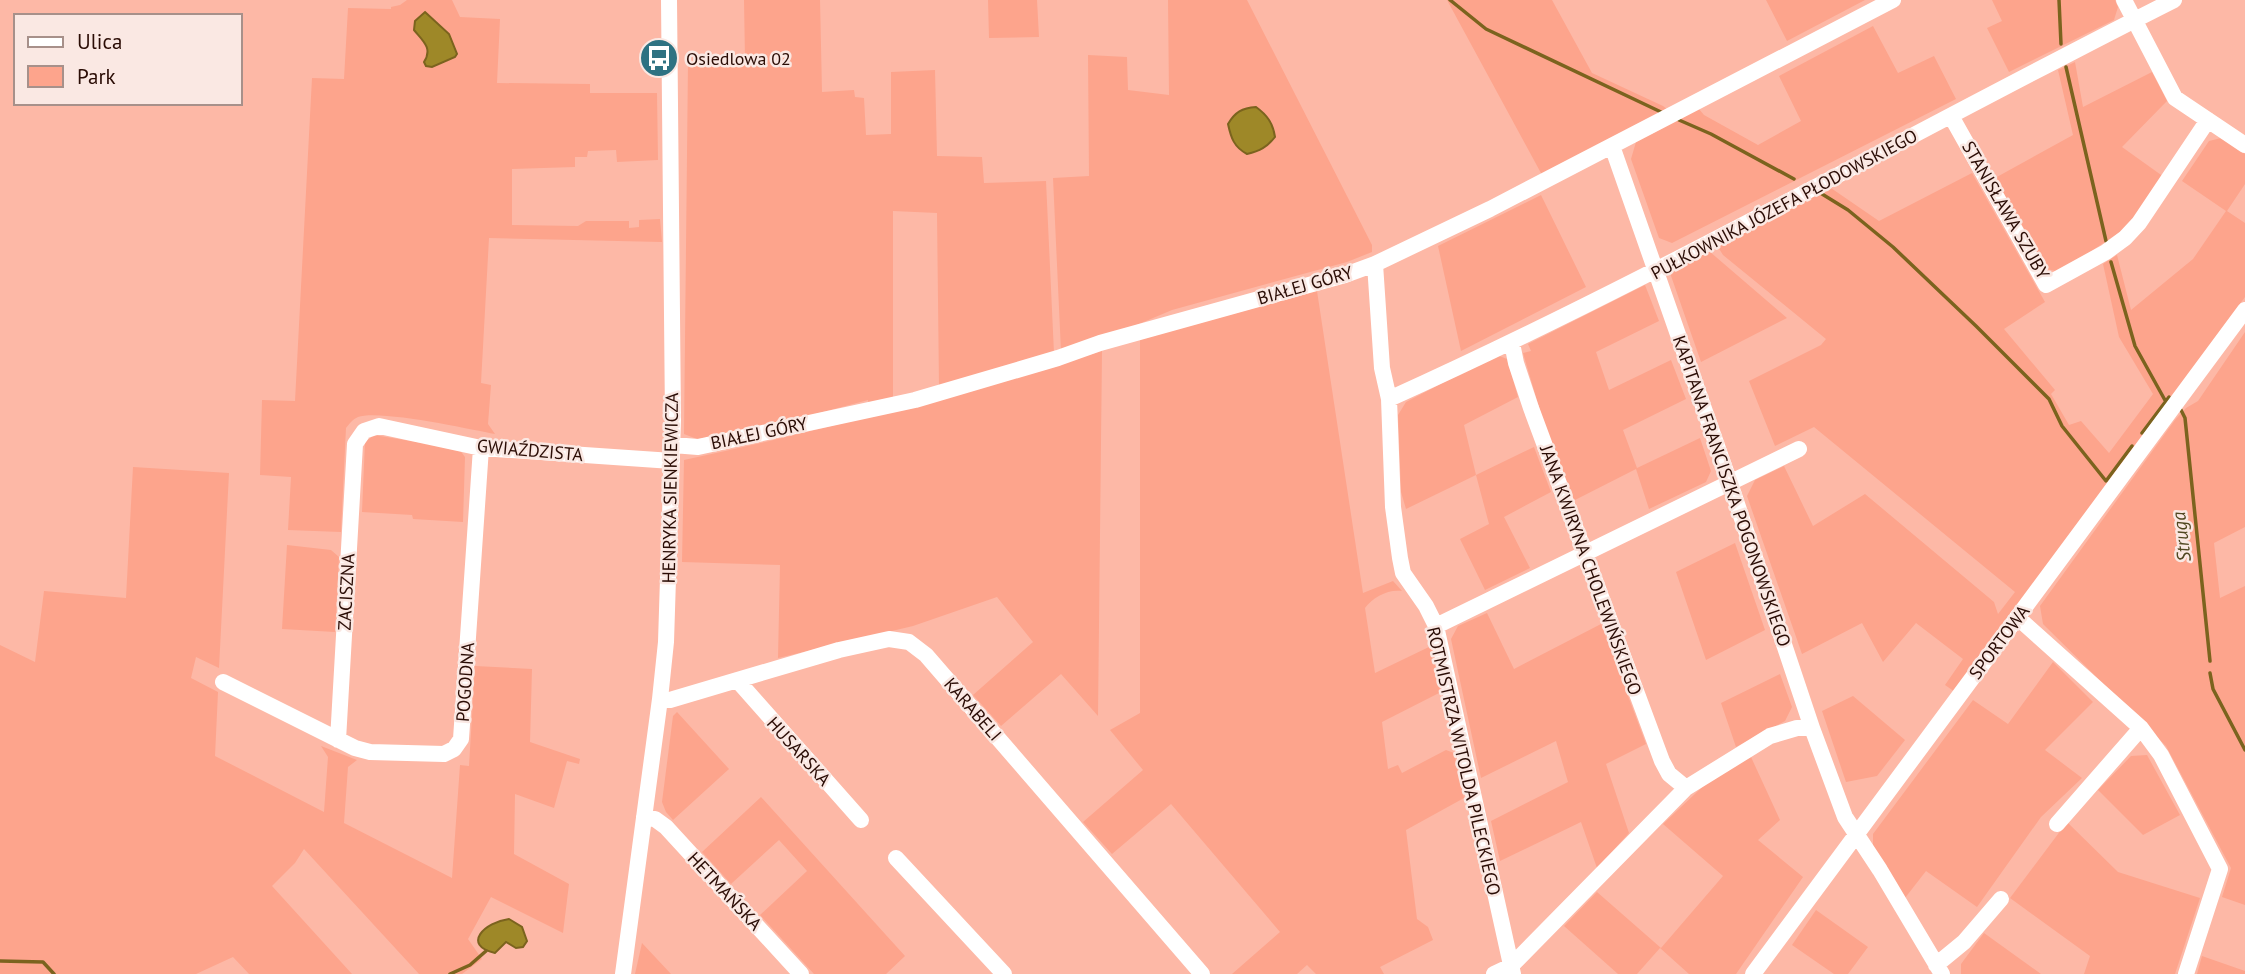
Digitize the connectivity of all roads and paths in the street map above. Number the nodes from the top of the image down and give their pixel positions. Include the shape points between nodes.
1 (669, 0) edge
2 (1893, 0) edge
3 (2124, 0) edge
4 (2174, 0) edge
5 (2134, 20) junction
6 (1951, 116) junction
7 (2208, 120) junction
8 (2245, 145) edge
9 (1612, 146) junction
10 (1375, 264) junction
11 (1657, 270) junction
12 (2245, 310) edge
13 (1512, 343) junction
14 (1389, 399) junction
15 (355, 444) joint
16 (481, 448) junction
17 (1799, 449) dead end
18 (673, 453) junction
19 (1730, 483) junction
20 (1584, 554) junction
21 (2017, 617) junction
22 (1436, 626) junction
23 (737, 680) junction
24 (223, 682) dead end
25 (660, 699) junction
26 (1812, 728) junction
27 (2141, 728) junction
28 (338, 740) junction
29 (1686, 788) junction
30 (644, 817) junction
31 (861, 820) dead end
32 (2057, 824) dead end
33 (1856, 834) junction
34 (896, 858) dead end
35 (2001, 899) dead end
36 (1939, 969) edge
37 (1512, 970) edge
38 (622, 974) edge
39 (801, 974) edge
40 (1004, 974) edge
41 (1202, 974) edge
42 (1494, 974) edge
43 (1753, 974) edge
44 (2186, 974) edge

1 - 18 street, HENRYKA SIENKIEWICZA
2 - 9 street, BIAŁEJ GÓRY
3 - 5 street
4 - 5 street, PUŁKOWNIKA JÓZEFA PŁODOWSKIEGO
5 - 6 street, PUŁKOWNIKA JÓZEFA PŁODOWSKIEGO
5 - 7 street via 2175,98
6 - 7 street, STANISŁAWA SZUBY via 2046,285 2124,239
6 - 11 street, PUŁKOWNIKA JÓZEFA PŁODOWSKIEGO
7 - 8 street
9 - 10 street, BIAŁEJ GÓRY
9 - 11 street, KAPITANA FRANCISZKA POGONOWSKIEGO
10 - 14 street, ROTMISTRZA WITOLDA PILECKIEGO via 1382,368
10 - 18 street, BIAŁEJ GÓRY via 915,400
11 - 13 street, PUŁKOWNIKA JÓZEFA PŁODOWSKIEGO
11 - 19 street, KAPITANA FRANCISZKA POGONOWSKIEGO
12 - 21 street, SPORTOWA
13 - 14 street, PUŁKOWNIKA JÓZEFA PŁODOWSKIEGO
13 - 20 street, JANA KWIRYNA CHOLEWIŃSKIEGO
14 - 22 street, ROTMISTRZA WITOLDA PILECKIEGO via 1400,558
15 - 16 street, GWIAŹDZISTA via 364,431 379,426
15 - 28 street, ZACISZNA
16 - 18 street, GWIAŹDZISTA
16 - 28 street, POGODNA via 459,744 444,754 432,754 370,751
17 - 19 street
18 - 25 street, HENRYKA SIENKIEWICZA
19 - 20 street
19 - 26 street, KAPITANA FRANCISZKA POGONOWSKIEGO
20 - 22 street
20 - 29 street, JANA KWIRYNA CHOLEWIŃSKIEGO via 1662,761
21 - 27 street
21 - 33 street, SPORTOWA
22 - 37 street, ROTMISTRZA WITOLDA PILECKIEGO
23 - 25 street, KARABELI
23 - 31 street, HUSARSKA
23 - 41 street, KARABELI via 839,650 889,639 909,642
24 - 28 street, POGODNA
25 - 30 street, HENRYKA SIENKIEWICZA
26 - 29 street via 1770,736
26 - 33 street, KAPITANA FRANCISZKA POGONOWSKIEGO via 1845,817
27 - 32 street
27 - 44 street via 2161,755 2220,869
29 - 37 street
30 - 38 street, HENRYKA SIENKIEWICZA
30 - 39 street, HETMAŃSKA via 666,827
33 - 36 street, KAPITANA FRANCISZKA POGONOWSKIEGO
33 - 43 street, SPORTOWA
34 - 40 street
35 - 36 street
37 - 42 street

